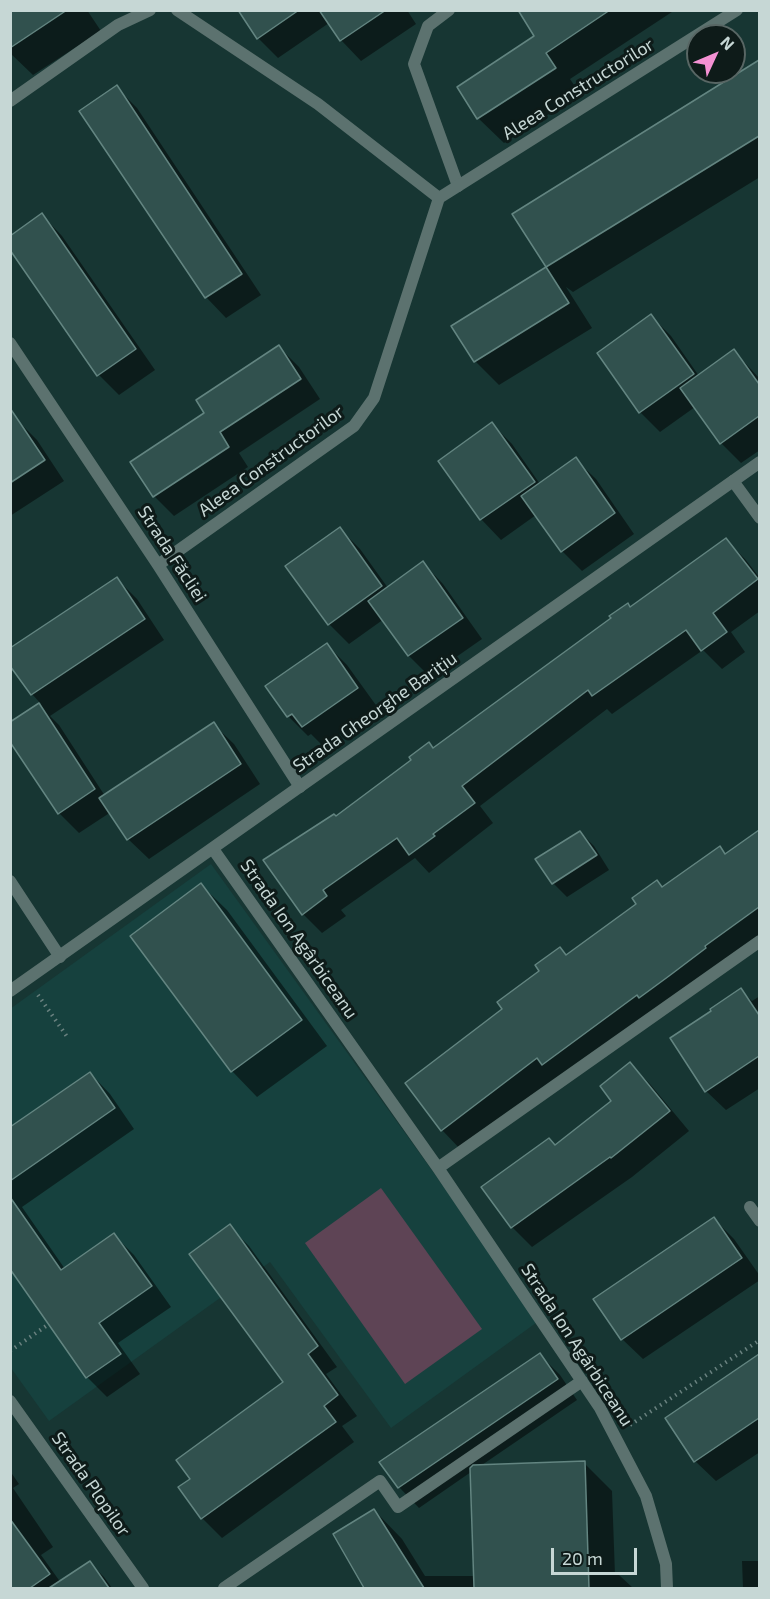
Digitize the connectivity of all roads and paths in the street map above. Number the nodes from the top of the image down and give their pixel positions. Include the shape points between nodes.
1 (150, 10) edge
2 (177, 10) edge
3 (449, 10) edge
4 (736, 10) edge
5 (11, 100) edge
6 (458, 186) junction
7 (440, 198) junction
8 (10, 343) edge
9 (759, 462) edge
10 (733, 481) junction
11 (759, 518) edge
12 (158, 565) junction
13 (300, 787) junction
14 (213, 849) junction
15 (10, 881) edge
16 (759, 941) edge
17 (60, 957) junction
18 (27, 980) junction
19 (10, 991) edge
20 (68, 1038) dead end
21 (438, 1168) junction
22 (750, 1207) dead end
23 (759, 1221) edge
24 (49, 1324) dead end
25 (759, 1340) edge
26 (10, 1351) edge
27 (582, 1381) junction
28 (10, 1401) edge
29 (614, 1436) junction
30 (143, 1588) edge
31 (224, 1588) edge
32 (667, 1588) edge

1 - 5 street via 118,25
2 - 7 street via 318,104
3 - 6 street via 428,26 414,63
4 - 6 street, Aleea Constructorilor
6 - 7 street, Aleea Constructorilor
7 - 12 street, Aleea Constructorilor via 374,398 354,426
8 - 12 street, Strada Făcliei
9 - 10 street, Strada Gheorghe Barițiu
10 - 11 street
10 - 13 street, Strada Gheorghe Barițiu
12 - 13 street, Strada Făcliei
13 - 14 street, Strada Gheorghe Barițiu
14 - 17 street, Strada Gheorghe Barițiu
14 - 21 street, Strada Ion Agârbiceanu
15 - 17 street
16 - 21 street
17 - 18 street, Strada Gheorghe Barițiu
18 - 19 street, Strada Gheorghe Barițiu
18 - 20 path
21 - 27 street, Strada Ion Agârbiceanu
22 - 23 street
24 - 26 path
25 - 29 path
27 - 29 street, Strada Ion Agârbiceanu
27 - 31 street via 398,1507 380,1481
28 - 30 street, Strada Plopilor
29 - 32 street, Strada Ion Agârbiceanu via 646,1496 666,1564

